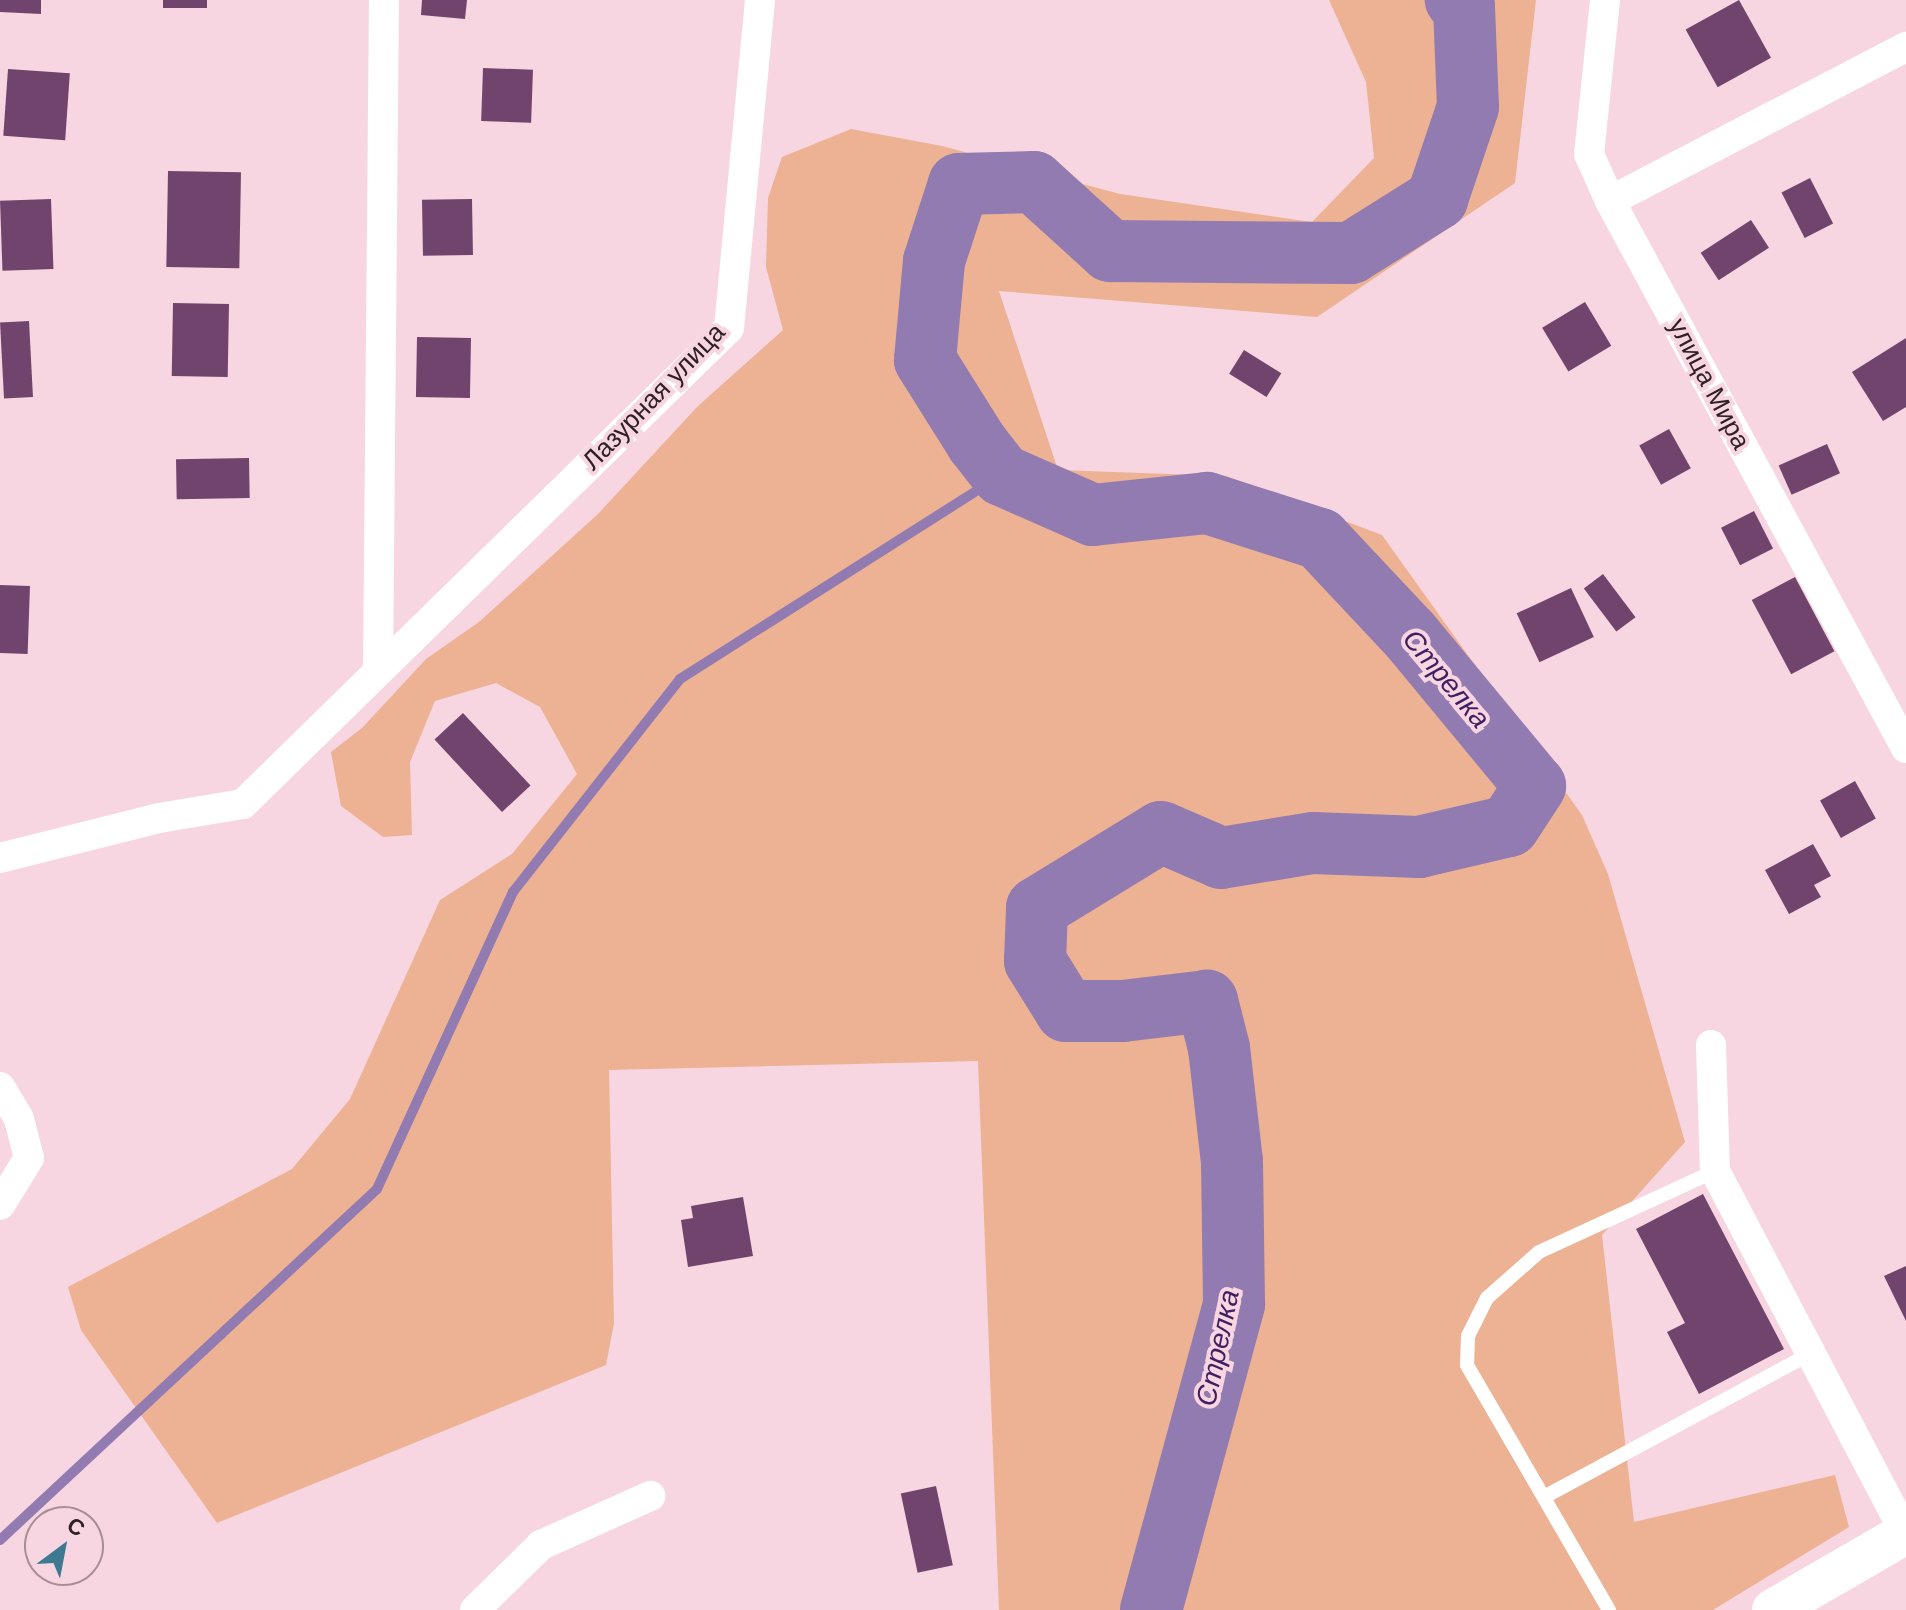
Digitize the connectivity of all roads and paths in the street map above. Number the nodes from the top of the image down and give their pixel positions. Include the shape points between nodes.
1 (384, 0) edge
2 (760, 0) edge
3 (1605, 0) edge
4 (1906, 47) edge
5 (1610, 201) junction
6 (380, 668) junction
7 (1906, 748) edge
8 (0, 858) edge
9 (1711, 1045) dead end
10 (0, 1087) edge
11 (1715, 1171) junction
12 (0, 1205) edge
13 (1811, 1353) junction
14 (650, 1496) dead end
15 (1544, 1497) junction
16 (1906, 1533) edge
17 (475, 1610) edge
18 (1609, 1610) edge
19 (1773, 1610) edge

1 - 6 street
2 - 6 street, Лазурная улица via 729,328
3 - 5 street, улица Мира via 1589,154
4 - 5 street
5 - 7 street, улица Мира
6 - 8 street, Лазурная улица via 243,804 159,818
9 - 11 street
10 - 12 street via 19,1119 29,1158
11 - 13 street
11 - 15 lane via 1539,1252 1487,1298 1468,1336 1467,1365
13 - 15 lane
13 - 16 street
14 - 17 street via 541,1545
15 - 18 lane
16 - 19 main road

